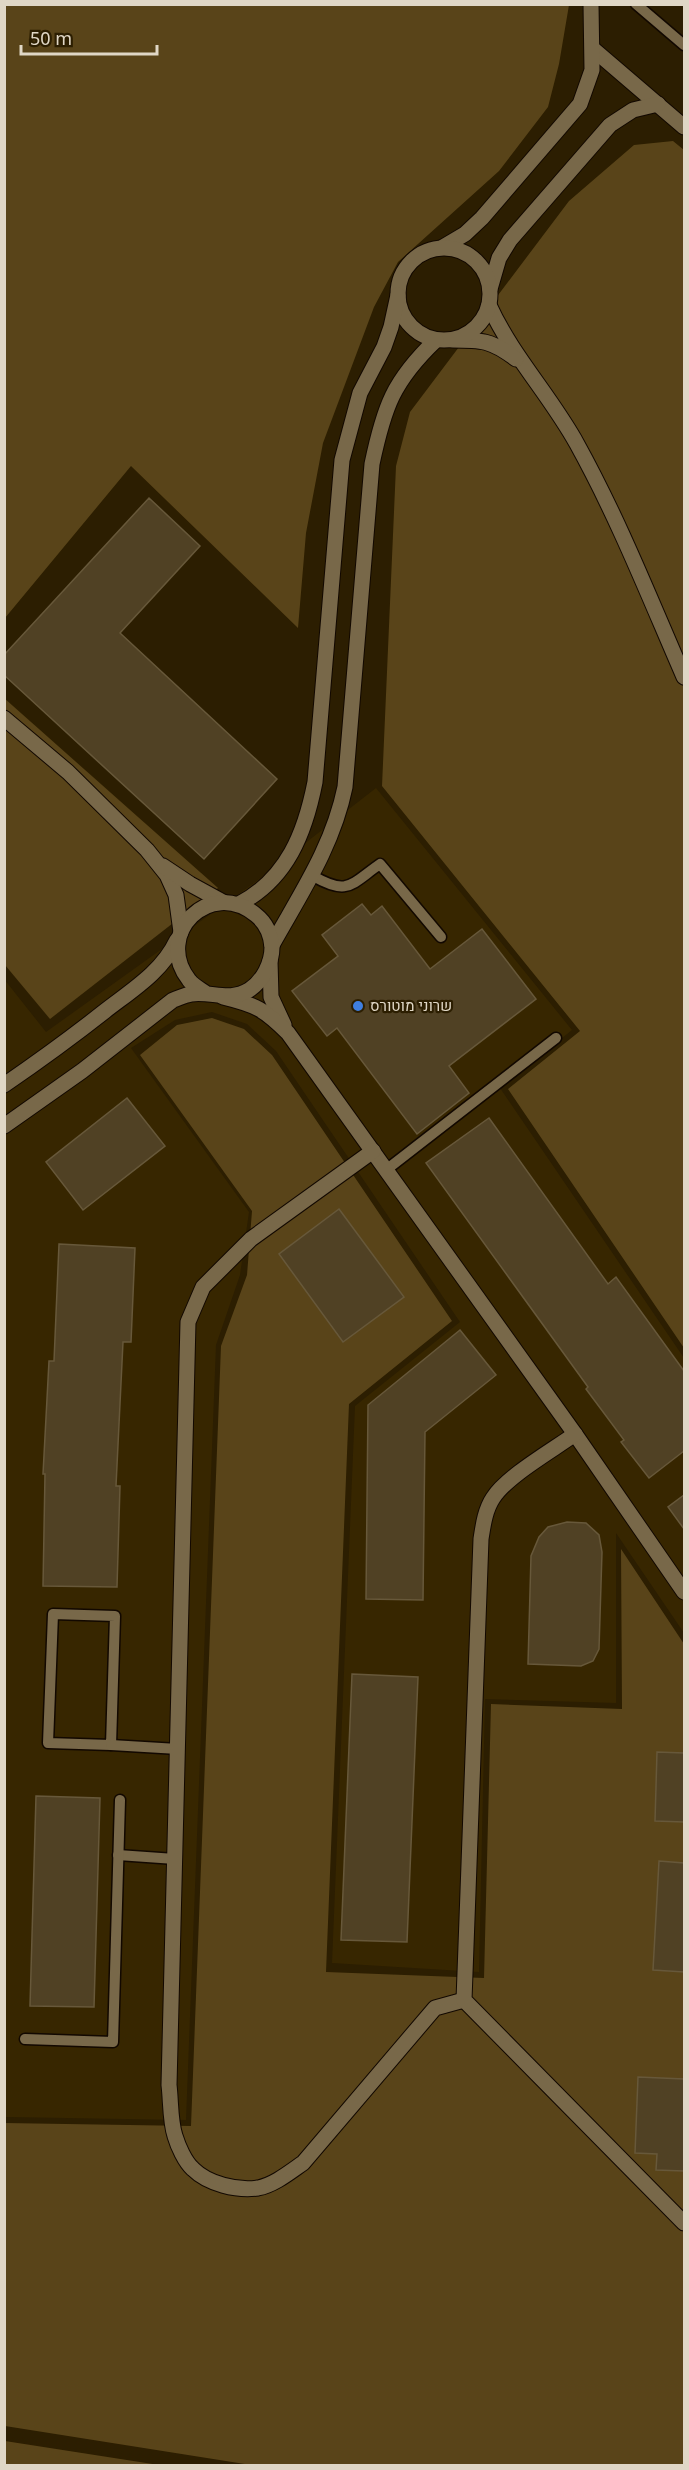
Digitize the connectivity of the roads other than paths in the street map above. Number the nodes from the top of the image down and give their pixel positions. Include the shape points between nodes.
1 (636, 4) edge
2 (593, 6) edge
3 (684, 45) edge
4 (593, 49) junction
5 (658, 104) junction
6 (684, 127) edge
7 (443, 248) junction
8 (490, 289) junction
9 (398, 295) junction
10 (489, 305) junction
11 (436, 340) junction
12 (452, 340) junction
13 (524, 366) junction
14 (684, 677) edge
15 (4, 718) edge
16 (155, 861) junction
17 (312, 876) junction
18 (223, 902) junction
19 (239, 904) junction
20 (180, 935) junction
21 (441, 937) dead end
22 (272, 945) junction
23 (270, 962) junction
24 (207, 994) junction
25 (223, 997) junction
26 (288, 1033) junction
27 (556, 1038) dead end
28 (4, 1085) edge
29 (4, 1126) edge
30 (373, 1151) junction
31 (386, 1170) junction
32 (575, 1434) junction
33 (684, 1593) edge
34 (111, 1745) junction
35 (178, 1749) junction
36 (120, 1800) dead end
37 (118, 1855) junction
38 (175, 1858) junction
39 (464, 2000) junction
40 (26, 2039) dead end
41 (684, 2223) edge

1 - 3 lane
2 - 4 street
4 - 5 street
4 - 7 street via 592,70 580,104 482,218
5 - 6 street
5 - 8 street via 633,110 610,125 510,240 499,258
7 - 8 street via 459,250 474,258 484,270
7 - 9 street via 428,250 414,259 400,279
8 - 10 street
9 - 11 street via 409,324
9 - 19 street via 384,347 360,393 342,460 310,808 275,879
10 - 12 street via 483,320 468,334
10 - 13 street
11 - 12 street
11 - 17 street via 399,381 380,429 372,464 345,787 339,816
12 - 13 street via 483,340 503,349
13 - 14 street via 555,407 594,475
15 - 16 street via 112,813
16 - 18 street
16 - 20 street via 176,895
17 - 21 lane via 332,887 347,887 380,864
17 - 22 street
18 - 19 street
18 - 20 street via 198,910 186,921
19 - 22 street via 262,920
20 - 24 street via 178,960 190,981
20 - 28 street via 170,955 151,975
22 - 23 street
23 - 25 street via 251,989
23 - 26 street via 272,997
24 - 25 street
24 - 29 street via 189,994 173,1000
25 - 26 street via 255,1005
26 - 30 street
27 - 31 lane
30 - 31 street
30 - 35 street via 251,1239 203,1287 188,1322
31 - 32 street
32 - 33 street
32 - 39 street via 502,1486 484,1518
34 - 34 lane via 48,1743 53,1614 115,1617
34 - 35 lane
35 - 38 street
36 - 37 lane
37 - 38 lane
37 - 40 lane via 113,2043
38 - 39 street via 170,2085 174,2135 192,2169 214,2183 259,2188 303,2163 435,2008
39 - 41 street

